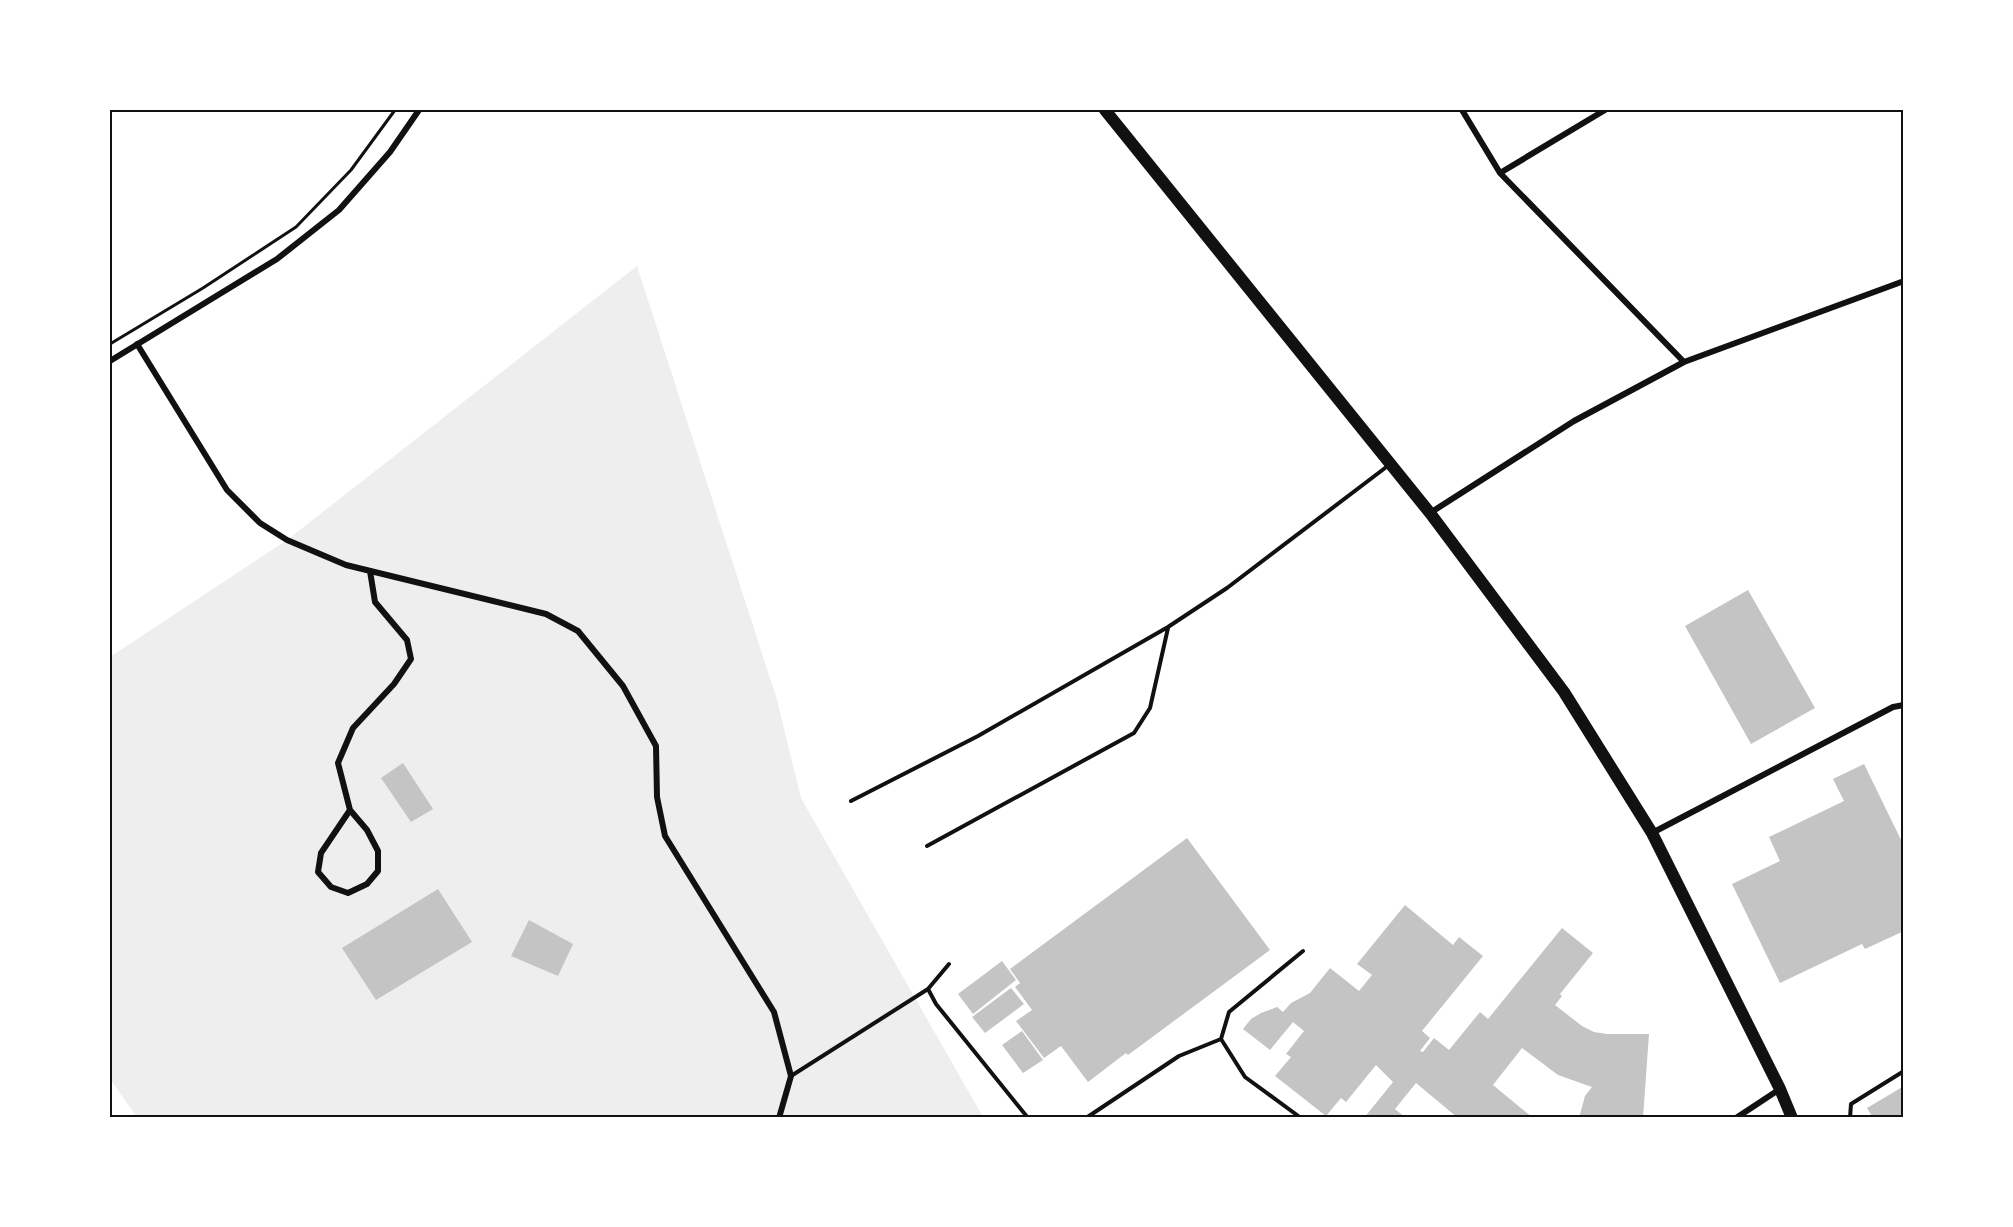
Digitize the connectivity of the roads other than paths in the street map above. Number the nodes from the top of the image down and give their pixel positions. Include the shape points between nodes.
1 (419, 110) edge
2 (1105, 110) edge
3 (1462, 110) edge
4 (1605, 110) edge
5 (1500, 173) junction
6 (1904, 281) edge
7 (137, 344) junction
8 (110, 361) edge
9 (1684, 362) junction
10 (1390, 464) junction
11 (1430, 513) junction
12 (370, 571) junction
13 (1168, 627) junction
14 (1904, 705) edge
15 (851, 801) dead end
16 (350, 810) junction
17 (1652, 833) junction
18 (927, 846) dead end
19 (1302, 951) dead end
20 (949, 964) dead end
21 (928, 989) junction
22 (1221, 1040) junction
23 (1904, 1071) edge
24 (791, 1076) junction
25 (1780, 1089) junction
26 (779, 1118) edge
27 (1028, 1118) edge
28 (1086, 1118) edge
29 (1301, 1118) edge
30 (1736, 1118) edge
31 (1792, 1118) edge
32 (1850, 1118) edge

1 - 7 street via 390,152 339,210 277,259
2 - 10 main road
3 - 5 street
4 - 5 street
5 - 9 street
6 - 9 street
7 - 8 street
7 - 12 street via 227,490 260,523 287,540
9 - 11 street via 1574,421
10 - 11 main road
10 - 13 lane via 1227,588
11 - 17 main road via 1564,692
12 - 16 street via 375,602 407,640 411,659 394,684 353,728 338,763
12 - 24 street via 546,614 578,630 623,686 656,746 657,797 665,836 774,1012
13 - 15 lane via 978,736
13 - 18 lane via 1150,708 1134,733
14 - 17 street via 1893,707
16 - 16 street via 321,853 318,872 331,887 348,893 367,884 378,871 378,851
17 - 25 main road
19 - 22 lane via 1229,1012
20 - 21 lane
21 - 24 lane
21 - 27 lane
22 - 28 lane via 1179,1056
22 - 29 lane via 1245,1077
23 - 32 lane via 1851,1104
24 - 26 street
25 - 30 street
25 - 31 main road

